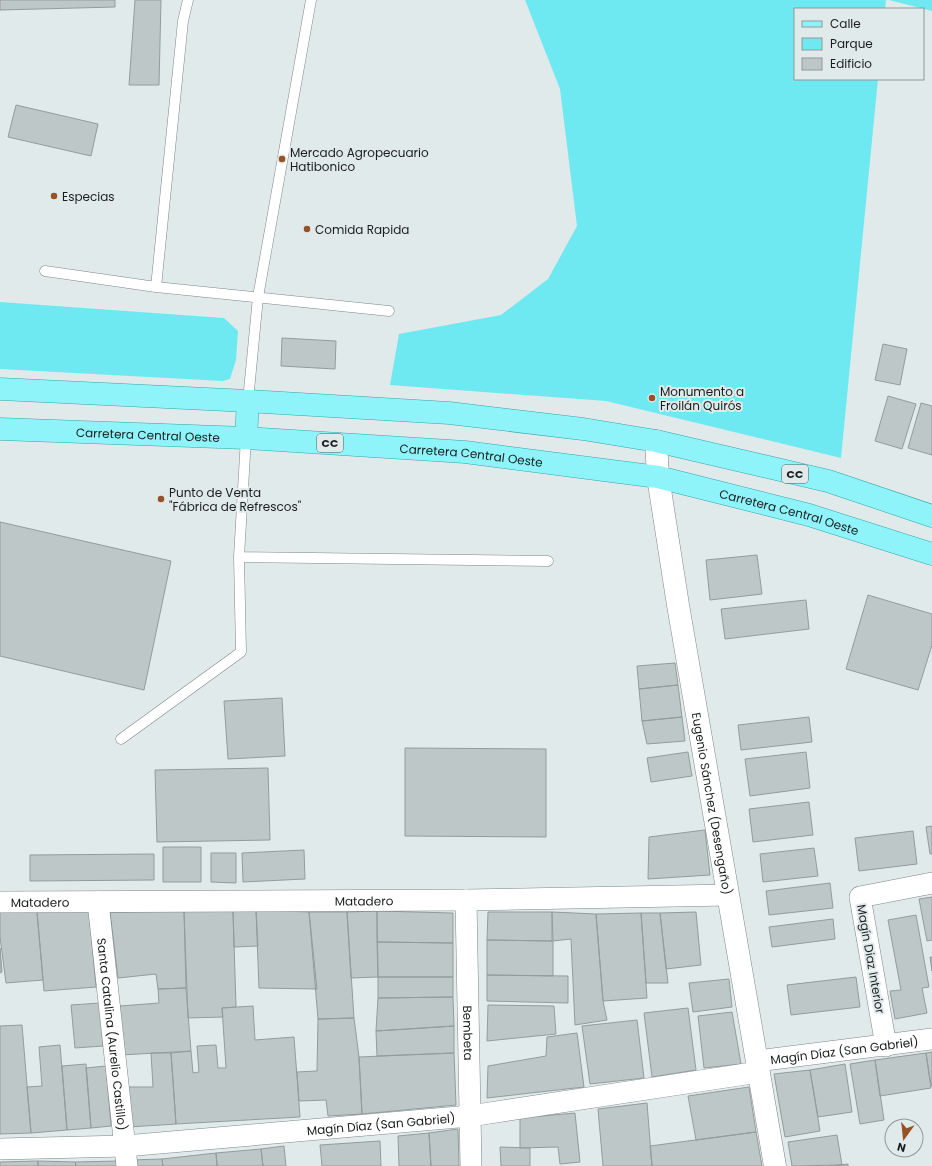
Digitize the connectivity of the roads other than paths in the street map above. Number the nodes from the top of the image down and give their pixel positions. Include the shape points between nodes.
1 (188, 0) edge
2 (311, 0) edge
3 (45, 271) dead end
4 (156, 287) junction
5 (258, 297) junction
6 (389, 311) dead end
7 (0, 389) edge
8 (248, 401) junction
9 (0, 429) edge
10 (246, 438) junction
11 (656, 441) junction
12 (658, 477) junction
13 (932, 516) edge
14 (932, 554) edge
15 (239, 557) junction
16 (548, 561) dead end
17 (121, 739) dead end
18 (932, 883) edge
19 (728, 895) junction
20 (466, 900) junction
21 (0, 902) edge
22 (98, 902) junction
23 (932, 1039) edge
24 (886, 1046) junction
25 (758, 1067) junction
26 (470, 1116) junction
27 (0, 1149) edge
28 (126, 1156) edge
29 (471, 1166) edge
30 (775, 1166) edge

1 - 4 lane via 183,20
2 - 5 lane
3 - 4 lane
4 - 5 lane
5 - 6 lane
5 - 8 lane
7 - 8 main road, CC
8 - 10 main road
8 - 11 main road, CC via 449,413 583,429
9 - 10 main road, Carretera Central Oeste / CC
10 - 12 main road, Carretera Central Oeste / CC via 465,452
10 - 15 lane
11 - 12 street, Eugenio Sánchez (Desengaño)
11 - 13 main road, CC via 828,482
12 - 14 main road, Carretera Central Oeste / CC via 809,515
12 - 19 street, Eugenio Sánchez (Desengaño)
15 - 16 lane
15 - 17 lane via 241,652
18 - 24 street, Magín Diaz Interior via 860,897
19 - 20 street, Matadero
19 - 25 street, Eugenio Sánchez (Desengaño)
20 - 22 street, Matadero
20 - 26 street, Bembeta
21 - 22 street, Matadero
22 - 28 street, Santa Catalina (Aurelio Castillo)
23 - 24 street, Magín Díaz (San Gabriel)
24 - 25 street, Magín Díaz (San Gabriel)
25 - 26 street, Magín Díaz (San Gabriel)
25 - 30 street, Eugenio Sánchez (Desengaño)
26 - 28 street, Magín Díaz (San Gabriel)
26 - 29 street, Bembeta
27 - 28 street, Magín Díaz (San Gabriel)

